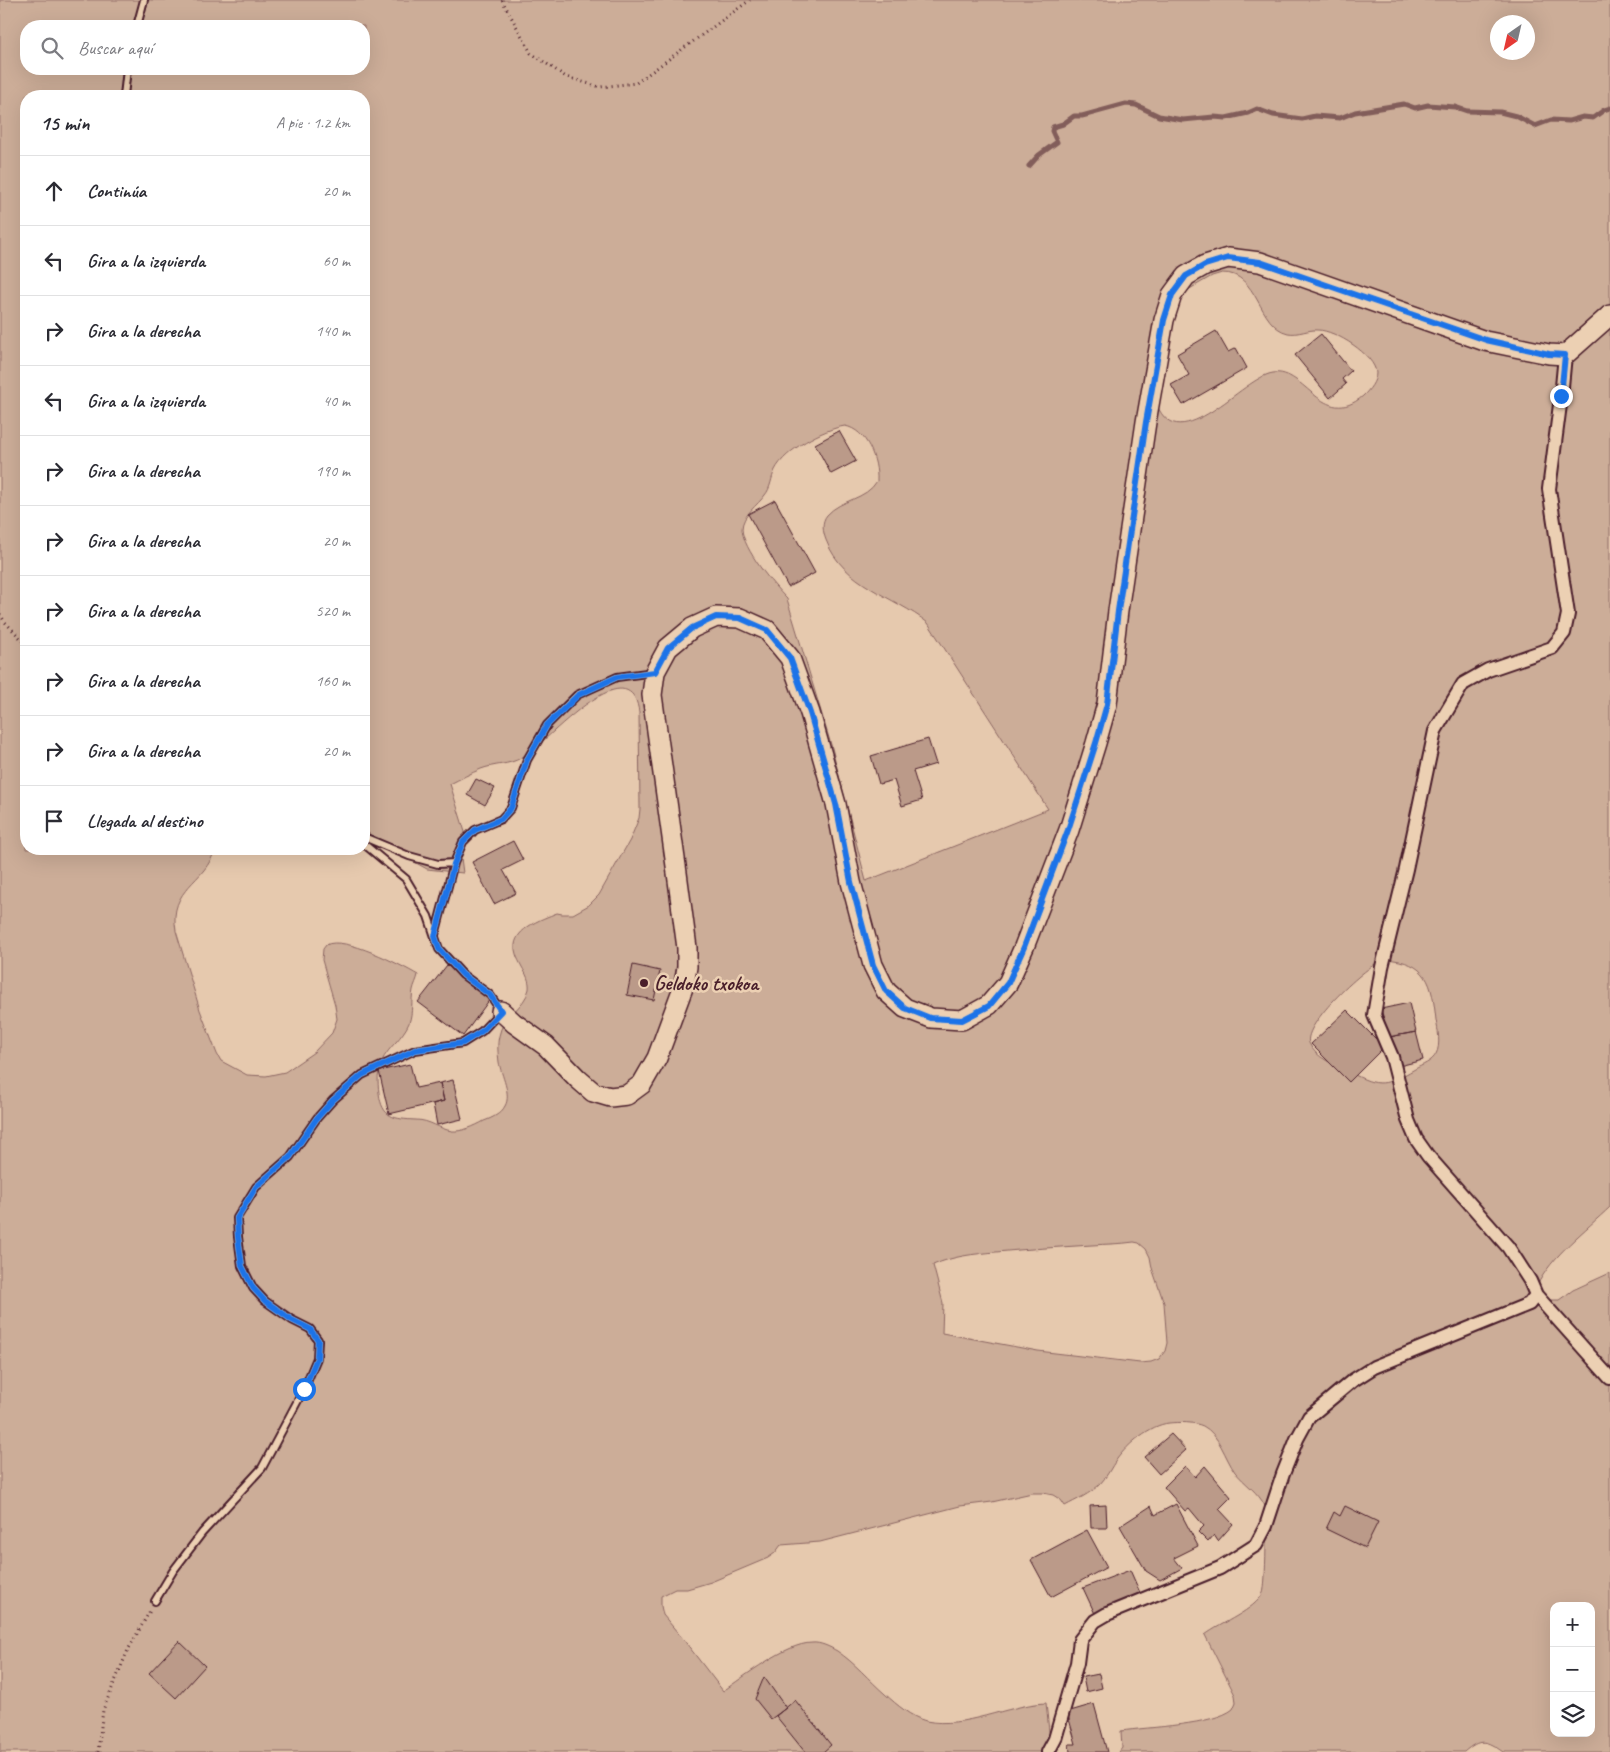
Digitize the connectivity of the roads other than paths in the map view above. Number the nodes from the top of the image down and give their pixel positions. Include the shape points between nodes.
1 (144, 0) edge
2 (139, 20) edge
3 (126, 75) edge
4 (125, 90) edge
5 (1610, 315) edge
6 (1565, 355) junction
7 (655, 672) junction
8 (370, 840) edge
9 (370, 849) edge
10 (454, 864) junction
11 (435, 936) junction
12 (501, 1011) junction
13 (1536, 1295) junction
14 (1610, 1378) edge
15 (155, 1601) road end
16 (1048, 1752) edge

1 - 2 lane
3 - 4 lane
5 - 6 street
6 - 7 street via 1486,340 1260,262 1228,258 1205,265 1186,276 1172,295 1164,320 1118,611 1107,704 1096,743 1068,830 1008,983 989,1006 962,1020 930,1018 905,1008 886,991 873,965 851,882 836,804 810,713 790,658 767,630 740,618 716,617 692,628 668,648
6 - 13 street via 1549,488 1568,614 1564,633 1552,648 1488,670 1463,684 1435,731 1374,1016 1392,1057 1416,1139 1508,1247
7 - 10 lane via 617,677 578,695 547,725 527,760 511,808 501,819 475,830 463,842
7 - 12 street via 652,695 687,967 684,985 657,1058 642,1084 627,1095 610,1097 593,1092 546,1046
8 - 10 lane via 409,856 438,864
9 - 11 lane via 406,879 428,916
10 - 11 lane
11 - 12 lane via 439,949 463,975 490,995
12 - 15 lane via 482,1031 463,1043 415,1050 362,1075 317,1118 290,1157 256,1187 237,1218 242,1266 253,1288 265,1301 310,1329 318,1340 317,1358 262,1468 202,1533
13 - 14 street
13 - 16 street via 1529,1304 1374,1367 1352,1380 1309,1417 1297,1439 1256,1545 1220,1568 1107,1614 1087,1630 1080,1640 1055,1739

